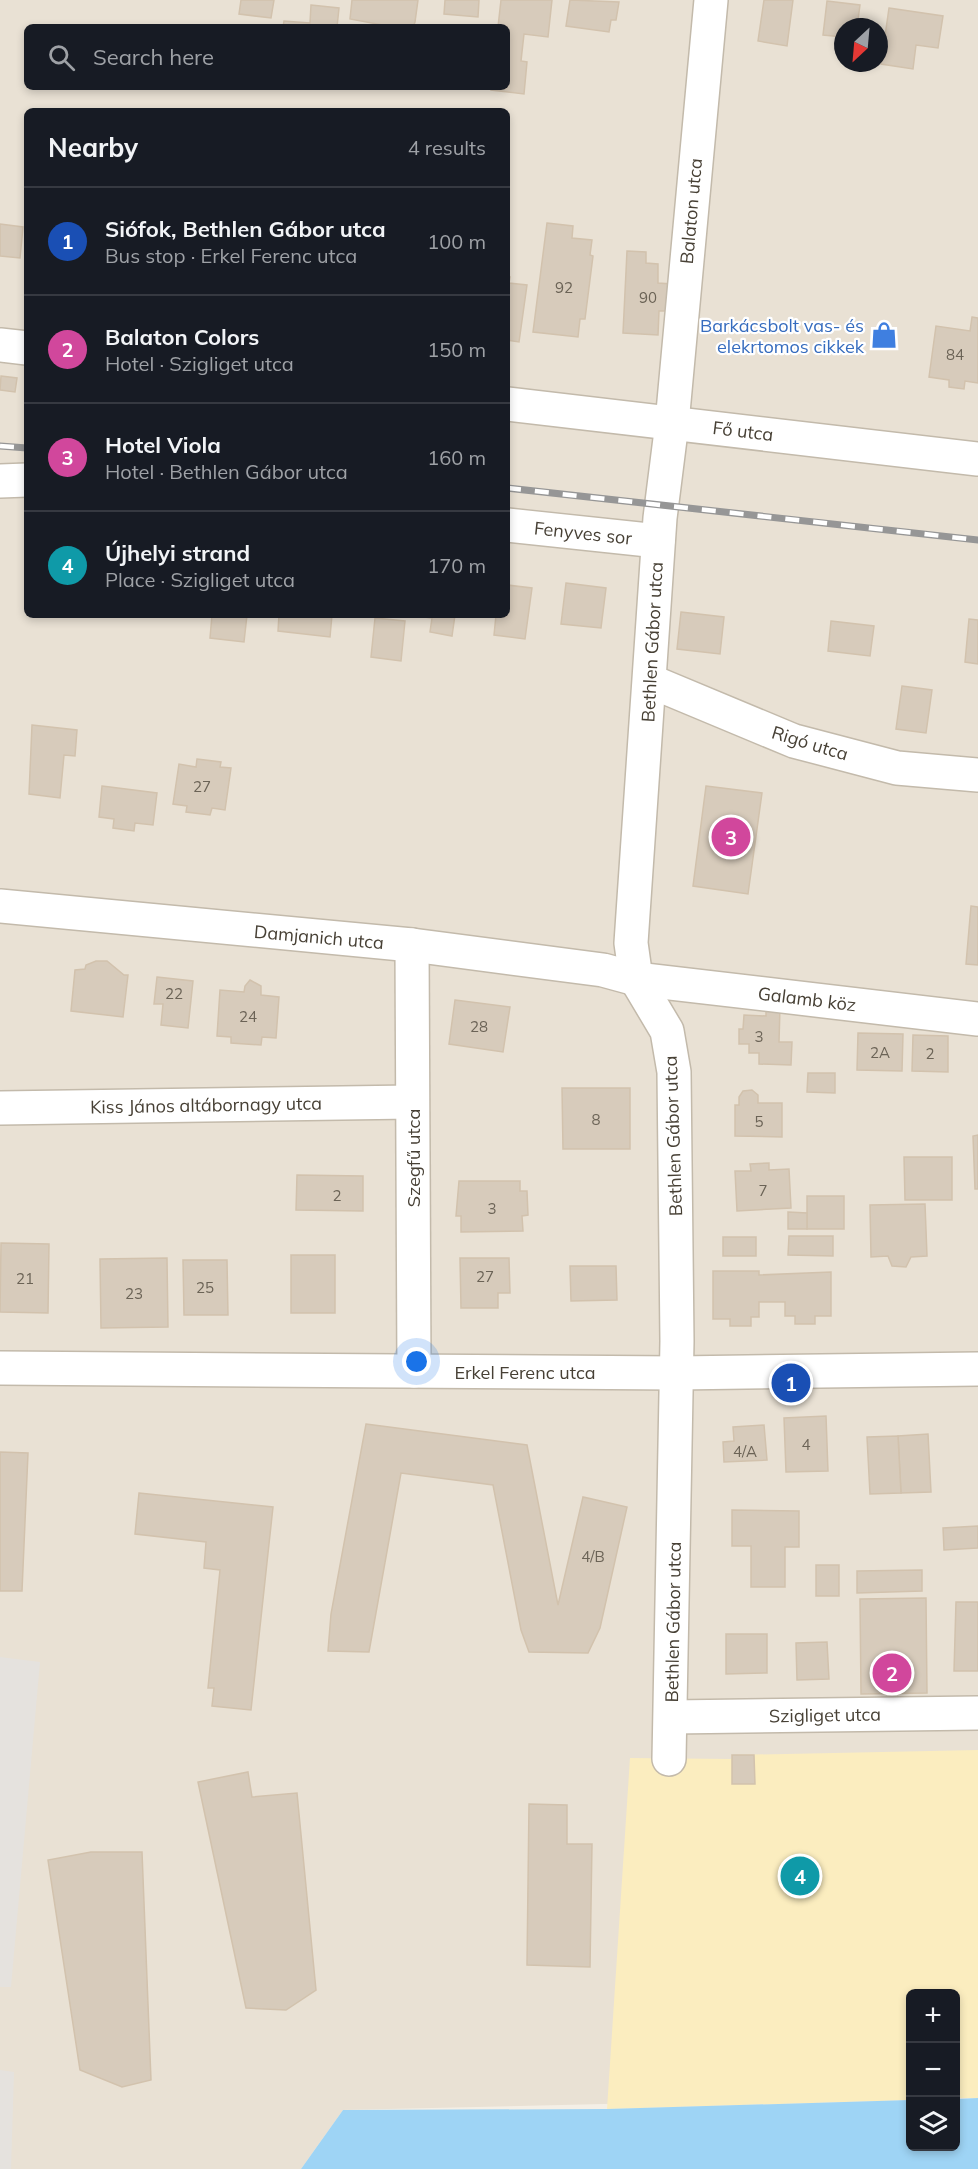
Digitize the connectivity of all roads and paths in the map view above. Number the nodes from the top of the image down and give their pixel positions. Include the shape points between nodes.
1 (711, 0) edge
2 (0, 345) edge
3 (24, 348) edge
4 (510, 404) edge
5 (672, 423) junction
6 (978, 459) edge
7 (24, 480) edge
8 (0, 481) edge
9 (510, 525) edge
10 (658, 541) junction
11 (650, 681) junction
12 (978, 775) edge
13 (0, 906) edge
14 (412, 945) junction
15 (636, 979) junction
16 (978, 1019) edge
17 (412, 1102) junction
18 (0, 1108) edge
19 (0, 1368) edge
20 (978, 1369) edge
21 (414, 1371) junction
22 (677, 1373) junction
23 (978, 1713) edge
24 (672, 1717) junction
25 (669, 1759) dead end

1 - 5 street, Balaton utca
2 - 3 street
4 - 5 street, Fő utca
5 - 6 street, Fő utca
5 - 10 street, Bethlen Gábor utca
7 - 8 street
9 - 10 street, Fenyves sor
10 - 11 street, Bethlen Gábor utca
11 - 12 street, Rigó utca via 794,741 897,768
11 - 15 street, Bethlen Gábor utca via 631,944
13 - 14 street, Damjanich utca
14 - 15 street, Damjanich utca via 603,970
14 - 17 street, Szegfű utca
15 - 16 street, Galamb köz
15 - 22 street, Bethlen Gábor utca via 667,1031 674,1072
17 - 18 street, Kiss János altábornagy utca
17 - 21 street, Szegfű utca
19 - 21 street, Erkel Ferenc utca
20 - 22 street, Erkel Ferenc utca
21 - 22 street, Erkel Ferenc utca
22 - 24 street, Bethlen Gábor utca
23 - 24 street, Szigliget utca
24 - 25 street, Bethlen Gábor utca

